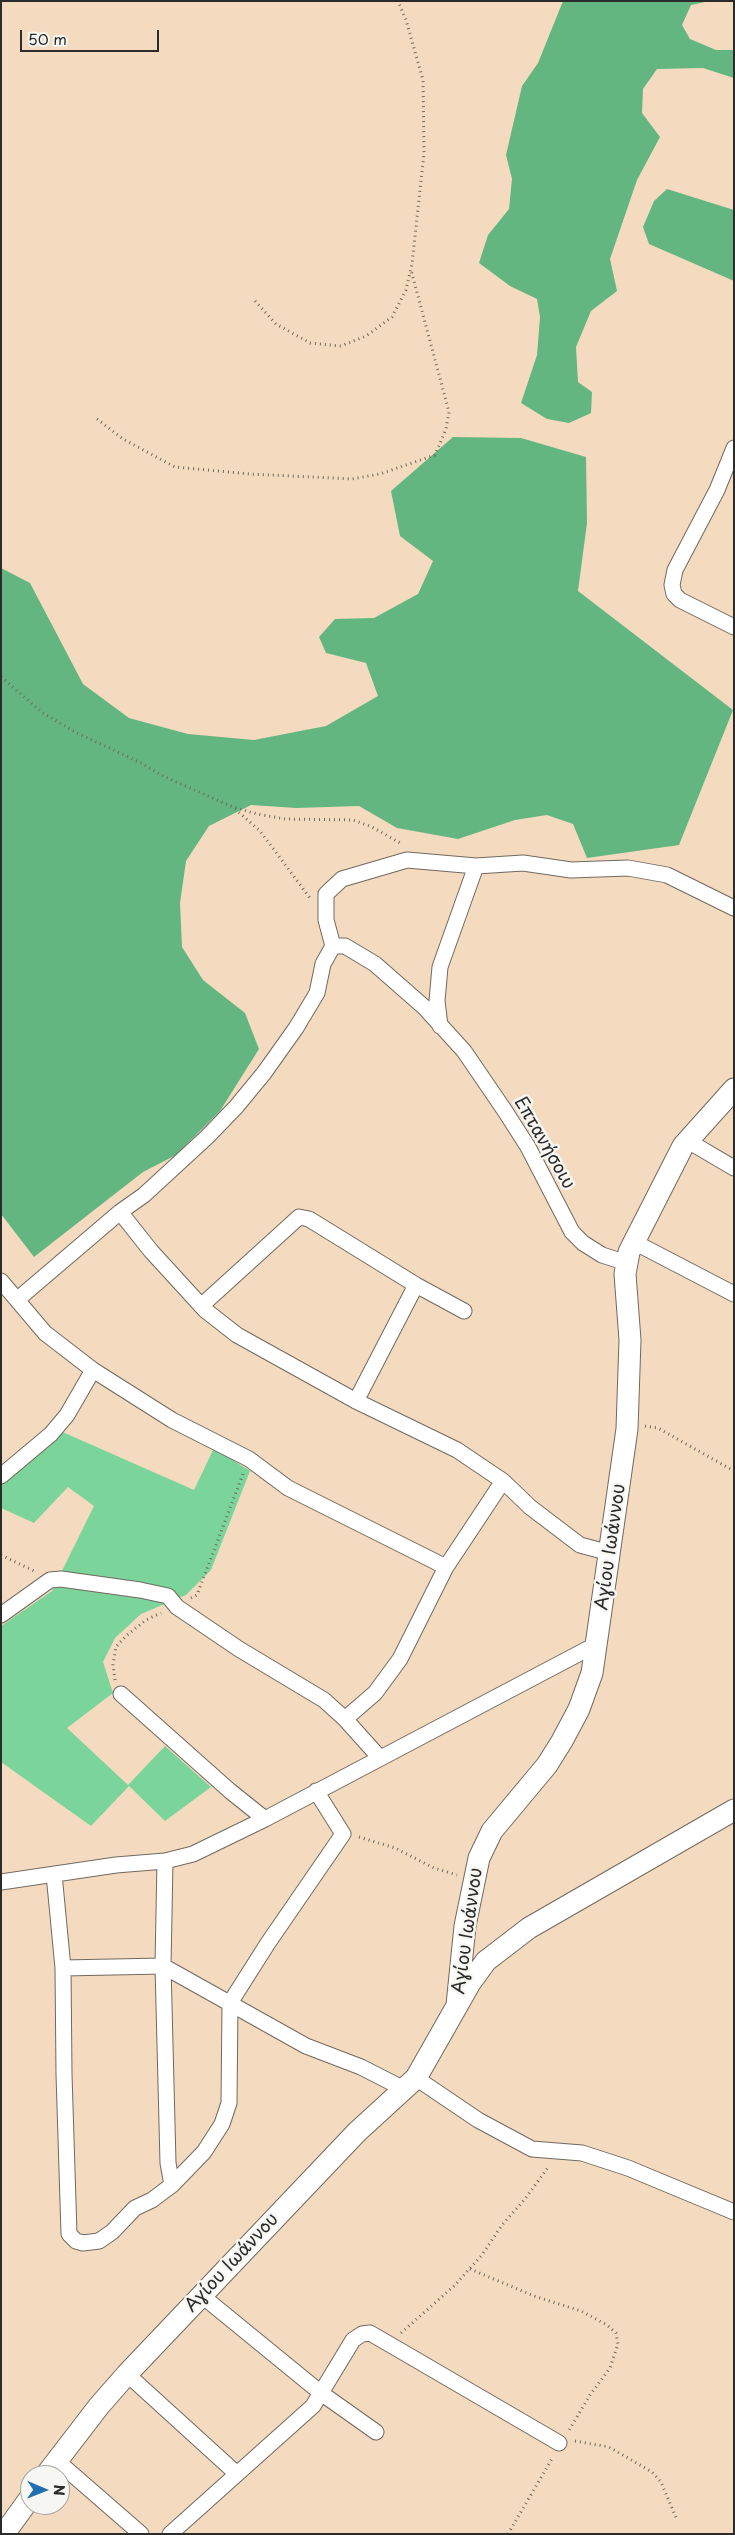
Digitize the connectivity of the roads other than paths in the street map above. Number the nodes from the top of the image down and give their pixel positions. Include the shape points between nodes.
1 (734, 448) edge
2 (734, 628) edge
3 (476, 866) junction
4 (734, 908) edge
5 (333, 946) junction
6 (440, 1026) junction
7 (734, 1089) edge
8 (688, 1142) junction
9 (734, 1168) edge
10 (120, 1212) junction
11 (634, 1242) junction
12 (627, 1264) junction
13 (1, 1281) edge
14 (416, 1285) junction
15 (734, 1294) edge
16 (18, 1299) junction
17 (201, 1306) junction
18 (464, 1311) dead end
19 (93, 1370) junction
20 (356, 1401) junction
21 (1, 1476) edge
22 (503, 1482) junction
23 (610, 1553) junction
24 (446, 1567) junction
25 (1, 1615) edge
26 (597, 1644) junction
27 (122, 1694) road end
28 (346, 1719) junction
29 (380, 1758) junction
30 (316, 1791) junction
31 (734, 1810) edge
32 (265, 1819) junction
33 (165, 1861) junction
34 (54, 1874) junction
35 (1, 1882) edge
36 (163, 1966) junction
37 (63, 1968) junction
38 (230, 2003) junction
39 (457, 2005) junction
40 (410, 2084) junction
41 (172, 2185) junction
42 (734, 2212) edge
43 (201, 2295) junction
44 (127, 2374) junction
45 (321, 2393) junction
46 (376, 2432) dead end
47 (559, 2443) road end
48 (53, 2465) edge
49 (237, 2474) junction
50 (70, 2482) edge
51 (20, 2512) edge
52 (4, 2534) edge
53 (141, 2534) edge
54 (170, 2534) edge

1 - 2 street via 717,490 675,570 672,585 680,600
3 - 4 street via 523,862 572,870 628,868 667,875
3 - 5 street via 407,860 342,879 326,894 326,920
3 - 6 street via 440,967 437,1001
5 - 6 street, Επτανήσοιυ via 345,946 375,964 424,1007
5 - 10 street via 323,964 317,993 264,1073 207,1137 144,1196
6 - 12 street, Επτανήσοιυ via 464,1051 505,1111 528,1147 572,1232 602,1255
7 - 8 street, Αγίου Ιωάννου
8 - 9 street
8 - 11 street, Αγίου Ιωάννου
10 - 16 street
10 - 17 street via 151,1252
11 - 12 street, Αγίου Ιωάννου
11 - 15 street
12 - 23 street, Αγίου Ιωάννου via 630,1340 627,1429
13 - 16 street
14 - 17 street via 309,1219 299,1217
14 - 18 street
14 - 20 street
16 - 19 street via 44,1333
17 - 20 street via 237,1335
19 - 21 street via 67,1415 51,1434
19 - 24 street via 172,1420 249,1459 288,1488
20 - 22 street via 457,1450
22 - 23 street via 580,1545
22 - 24 street
23 - 26 street, Αγίου Ιωάννου
24 - 28 street via 400,1659 375,1693
25 - 28 street via 50,1580 168,1596 177,1607 311,1692
26 - 29 street
26 - 39 street, Αγίου Ιωάννου via 592,1673 562,1741 547,1765 492,1831 479,1858 465,1926
27 - 32 street
28 - 29 street
29 - 30 street
30 - 32 street
30 - 38 street via 344,1834
31 - 39 street via 529,1928 502,1947 486,1961
32 - 33 street via 193,1854
33 - 34 street
33 - 36 street
34 - 35 street
34 - 37 street
36 - 37 street
36 - 38 street
36 - 41 street via 168,2163
37 - 41 street via 69,2234 76,2241 99,2241 135,2208
38 - 40 street via 306,2046
38 - 41 street via 229,2103 204,2152
39 - 40 street, Αγίου Ιωάννου
40 - 42 street via 532,2149 582,2153 628,2168
40 - 43 street, Αγίου Ιωάννου via 357,2132
43 - 44 street, Αγίου Ιωάννου
43 - 45 street
44 - 48 street, Αγίου Ιωάννου
44 - 49 street
45 - 46 street
45 - 47 street via 352,2340 370,2333
45 - 49 street via 313,2406
49 - 54 street
50 - 53 street
51 - 52 street

